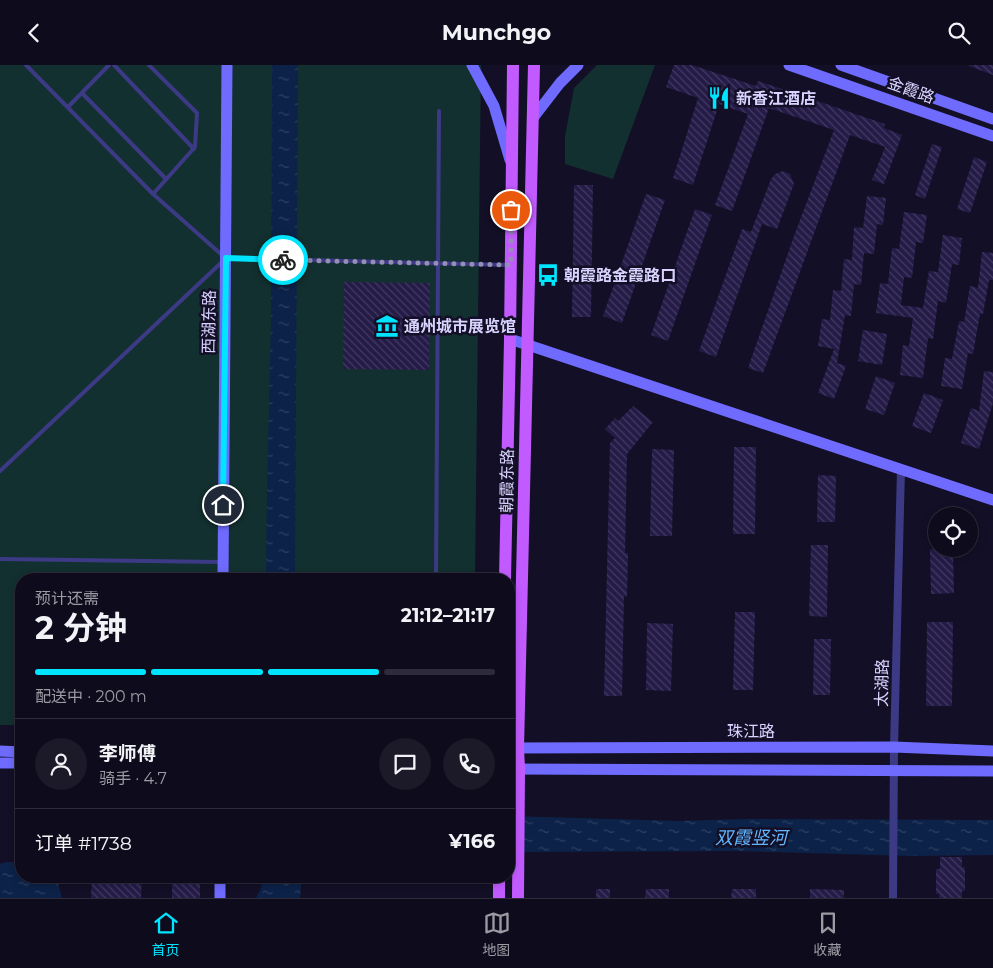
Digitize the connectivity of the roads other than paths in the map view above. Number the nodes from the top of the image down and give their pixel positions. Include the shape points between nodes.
1 (26, 65) edge
2 (109, 65) edge
3 (114, 65) edge
4 (150, 65) edge
5 (227, 65) edge
6 (472, 65) edge
7 (513, 65) edge
8 (534, 65) edge
9 (578, 65) edge
10 (789, 65) edge
11 (841, 65) edge
12 (82, 93) junction
13 (68, 107) junction
14 (439, 111) dead end
15 (532, 118) junction
16 (993, 119) edge
17 (993, 136) edge
18 (194, 149) junction
19 (512, 165) junction
20 (166, 179) junction
21 (153, 194) junction
22 (226, 258) junction
23 (438, 263) junction
24 (511, 265) junction
25 (510, 339) junction
26 (527, 344) junction
27 (901, 469) junction
28 (0, 471) edge
29 (993, 500) edge
30 (0, 559) edge
31 (223, 562) junction
32 (223, 573) edge
33 (436, 573) edge
34 (505, 573) edge
35 (515, 690) edge
36 (894, 747) junction
37 (515, 748) edge
38 (0, 751) edge
39 (15, 751) edge
40 (993, 751) edge
41 (0, 763) edge
42 (15, 763) edge
43 (515, 769) edge
44 (894, 770) junction
45 (993, 771) edge
46 (515, 776) edge
47 (220, 883) edge
48 (499, 883) edge
49 (220, 898) edge
50 (499, 898) edge
51 (518, 898) edge
52 (893, 898) edge

1 - 13 lane
2 - 12 lane
3 - 18 lane
4 - 18 lane via 197,113
5 - 22 street, 西湖东路
6 - 19 street via 494,106
7 - 19 main road, 朝霞东路
8 - 15 main road, 朝霞东路
9 - 15 street
10 - 17 street, 金霞路
11 - 16 street, 金霞路
12 - 13 lane
12 - 20 lane
13 - 21 lane
14 - 23 lane
15 - 26 main road, 朝霞东路
18 - 20 lane
19 - 24 main road, 朝霞东路
20 - 21 lane
21 - 22 lane
22 - 23 lane
22 - 28 lane
22 - 31 street, 西湖东路
23 - 24 lane
23 - 33 lane
24 - 25 main road, 朝霞东路
25 - 26 street
25 - 34 main road, 朝霞东路
26 - 27 street
26 - 35 main road, 朝霞东路
27 - 29 street
27 - 36 street, 太湖路
30 - 31 lane
31 - 32 street, 西湖东路
36 - 37 street, 珠江路
36 - 40 street, 珠江路
36 - 44 street, 太湖路
38 - 39 street
41 - 42 street
43 - 44 street
44 - 45 street
44 - 52 street, 太湖路
46 - 51 main road, 朝霞东路
47 - 49 street
48 - 50 main road

